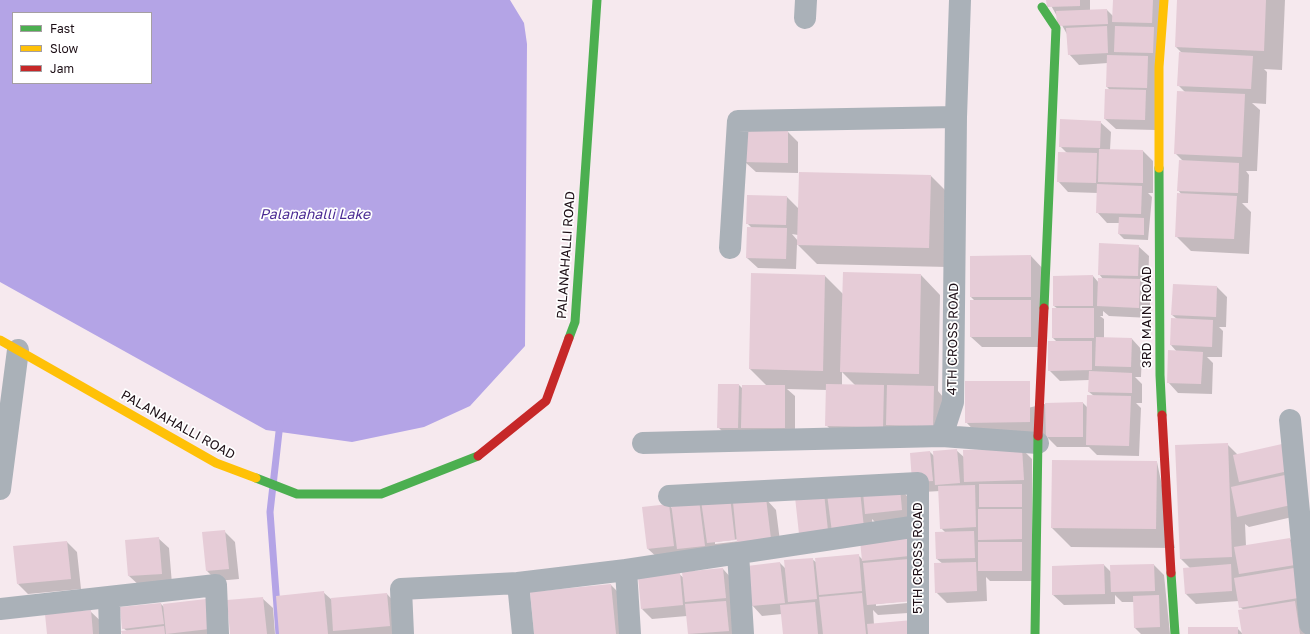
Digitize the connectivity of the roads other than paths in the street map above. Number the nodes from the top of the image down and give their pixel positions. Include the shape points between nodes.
1 (597, 0) edge
2 (960, 0) edge
3 (1164, 0) edge
4 (1042, 7) dead end
5 (956, 117) junction
6 (730, 248) dead end
7 (9, 345) edge
8 (1290, 420) dead end
9 (942, 436) junction
10 (1038, 442) junction
11 (643, 444) dead end
12 (0, 489) edge
13 (669, 496) dead end
14 (918, 526) junction
15 (738, 553) junction
16 (626, 570) junction
17 (518, 584) junction
18 (109, 597) junction
19 (0, 609) edge
20 (1310, 624) edge
21 (110, 634) edge
22 (218, 634) edge
23 (404, 634) edge
24 (523, 634) edge
25 (630, 634) edge
26 (743, 634) edge
27 (918, 634) edge
28 (1035, 634) edge
29 (1176, 634) edge

1 - 7 street, PALANAHALLI ROAD via 575,322 546,401 482,454 381,494 297,494 216,463
2 - 5 street, 4TH CROSS ROAD
3 - 29 street, 3RD MAIN ROAD via 1159,67 1160,375
4 - 10 street via 1056,28
5 - 6 street via 738,121
5 - 9 street, 4TH CROSS ROAD via 953,402
7 - 12 street
8 - 20 street
9 - 10 street
9 - 11 street
10 - 28 street
13 - 14 street, 5TH CROSS ROAD via 918,483
14 - 15 street
14 - 27 street, 5TH CROSS ROAD
15 - 16 street
15 - 26 street
16 - 17 street
16 - 25 street
17 - 23 street via 401,589
17 - 24 street
18 - 19 street
18 - 21 street
18 - 22 street via 216,585

